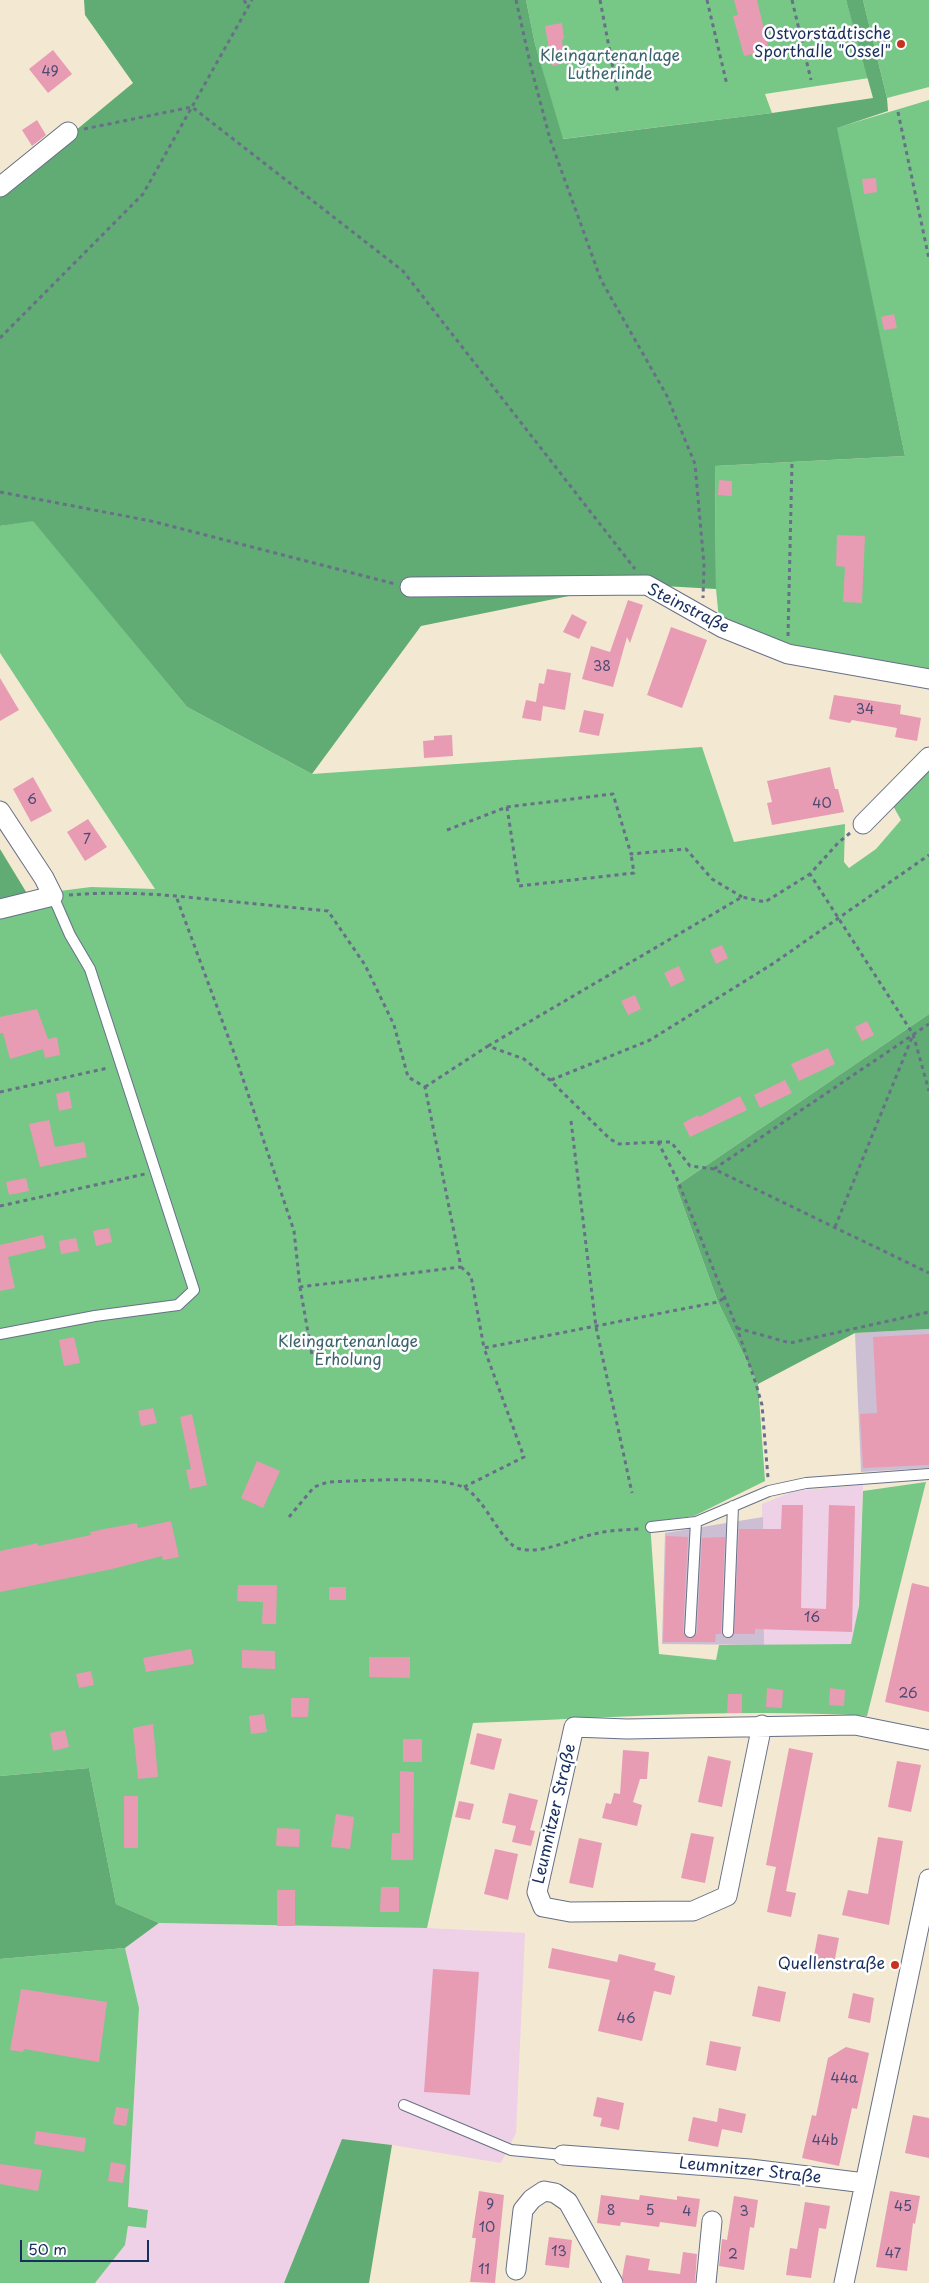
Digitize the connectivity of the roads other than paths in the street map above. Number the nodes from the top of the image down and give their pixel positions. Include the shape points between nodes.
1 (68, 132) road end
2 (0, 186) edge
3 (410, 587) road end
4 (929, 679) edge
5 (929, 757) edge
6 (0, 811) edge
7 (863, 824) road end
8 (53, 896) junction
9 (0, 909) edge
10 (0, 1334) edge
11 (929, 1474) edge
12 (733, 1506) junction
13 (696, 1522) junction
14 (651, 1528) road end
15 (690, 1632) dead end
16 (728, 1632) dead end
17 (762, 1725) junction
18 (929, 1740) edge
19 (929, 1878) edge
20 (404, 2104) dead end
21 (563, 2155) joint
22 (865, 2183) junction
23 (712, 2221) dead end
24 (516, 2270) dead end
25 (613, 2283) edge
26 (706, 2283) edge
27 (844, 2283) edge

1 - 2 street
3 - 4 street, Steinstraße via 647,585 723,628 788,654
5 - 7 street
6 - 8 street
8 - 9 street
8 - 10 lane via 90,969 194,1290 178,1305
11 - 12 lane via 806,1483 769,1491
12 - 13 lane
12 - 16 lane
13 - 14 lane
13 - 15 lane
17 - 17 street, Leumnitzer Straße via 627,1729 574,1727 537,1892 543,1906 570,1912 693,1911 727,1896
17 - 18 street, Leumnitzer Straße via 855,1725
19 - 22 street
20 - 21 lane, Leumnitzer Straße via 511,2150
21 - 22 street, Leumnitzer Straße via 750,2169
22 - 27 street
23 - 26 street
24 - 25 street via 524,2210 544,2191 555,2193 568,2202

